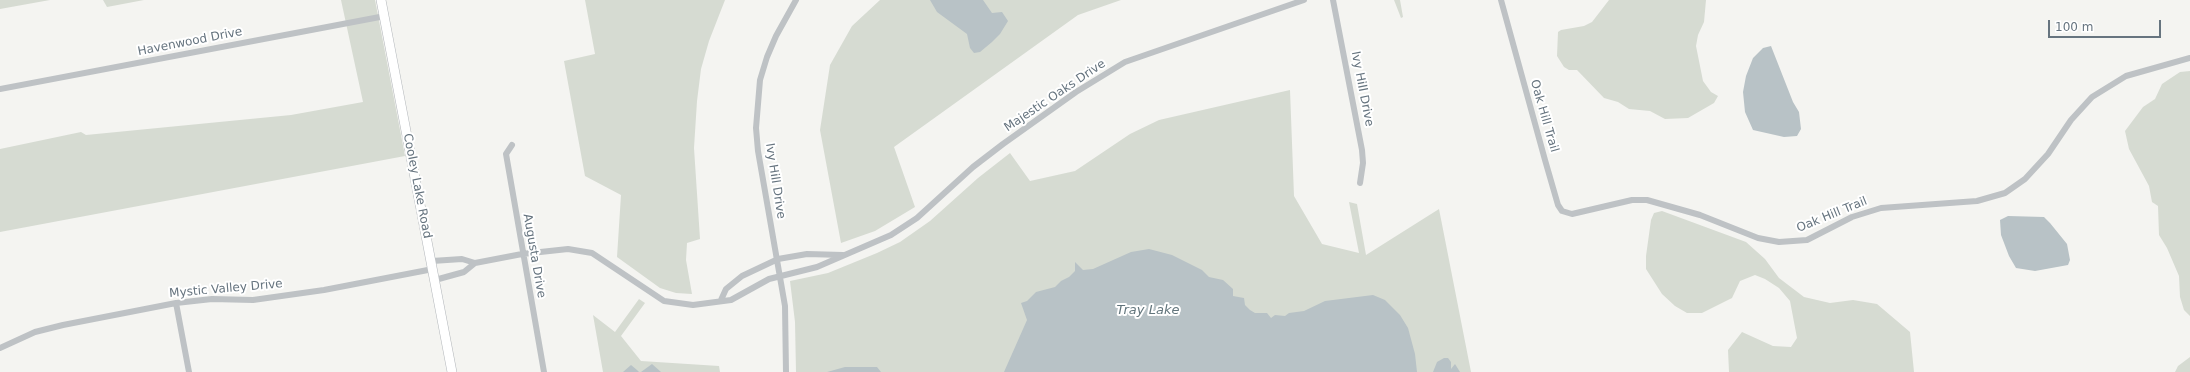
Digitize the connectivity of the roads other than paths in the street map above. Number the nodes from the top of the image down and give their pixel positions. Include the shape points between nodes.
1 (381, 0) edge
2 (796, 0) edge
3 (1304, 0) edge
4 (1333, 0) edge
5 (1501, 0) edge
6 (385, 16) junction
7 (2190, 58) edge
8 (0, 90) edge
9 (512, 144) dead end
10 (1360, 183) dead end
11 (522, 254) junction
12 (845, 256) junction
13 (778, 259) junction
14 (475, 263) junction
15 (433, 265) junction
16 (780, 275) junction
17 (435, 280) junction
18 (721, 300) junction
19 (176, 303) junction
20 (0, 348) edge
21 (188, 372) edge
22 (452, 372) edge
23 (544, 372) edge
24 (786, 372) edge

1 - 6 street, Cooley Lake Road
2 - 13 street, Ivy Hill Drive via 767,57 757,102 758,151
3 - 12 street, Majestic Oaks Drive via 1125,62 1076,92 1003,144 973,167 917,218 891,235
4 - 10 street, Ivy Hill Drive via 1362,150
5 - 7 street, Oak Hill Trail via 1558,205 1562,211 1572,214 1632,200 1647,200 1700,215 1758,238 1779,242 1807,240 1852,217 1882,208 1978,201 2005,194 2025,179 2048,154 2071,120 2092,98 2126,76
6 - 8 street, Havenwood Drive
6 - 15 street, Cooley Lake Road
9 - 11 street, Augusta Drive via 506,154
11 - 14 street, Majestic Oaks Drive
11 - 18 street, Majestic Oaks Drive via 557,249 581,250 604,259 664,301 693,305
11 - 23 street, Augusta Drive
12 - 13 street, Majestic Oaks Drive via 807,254
12 - 16 street, Majestic Oaks Drive via 817,267
13 - 16 street, Ivy Hill Drive
13 - 18 street, Majestic Oaks Drive via 742,276 726,289
14 - 15 street, Majestic Oaks Drive via 462,259
14 - 17 street, Majestic Oaks Drive via 464,272
15 - 17 street, Cooley Lake Road
15 - 19 street, Mystic Valley Drive via 324,290 253,300 212,299
16 - 18 street, Majestic Oaks Drive via 731,300
16 - 24 street, Ivy Hill Drive via 786,321
17 - 22 street, Cooley Lake Road
19 - 20 street, Mystic Valley Drive via 35,332
19 - 21 street

